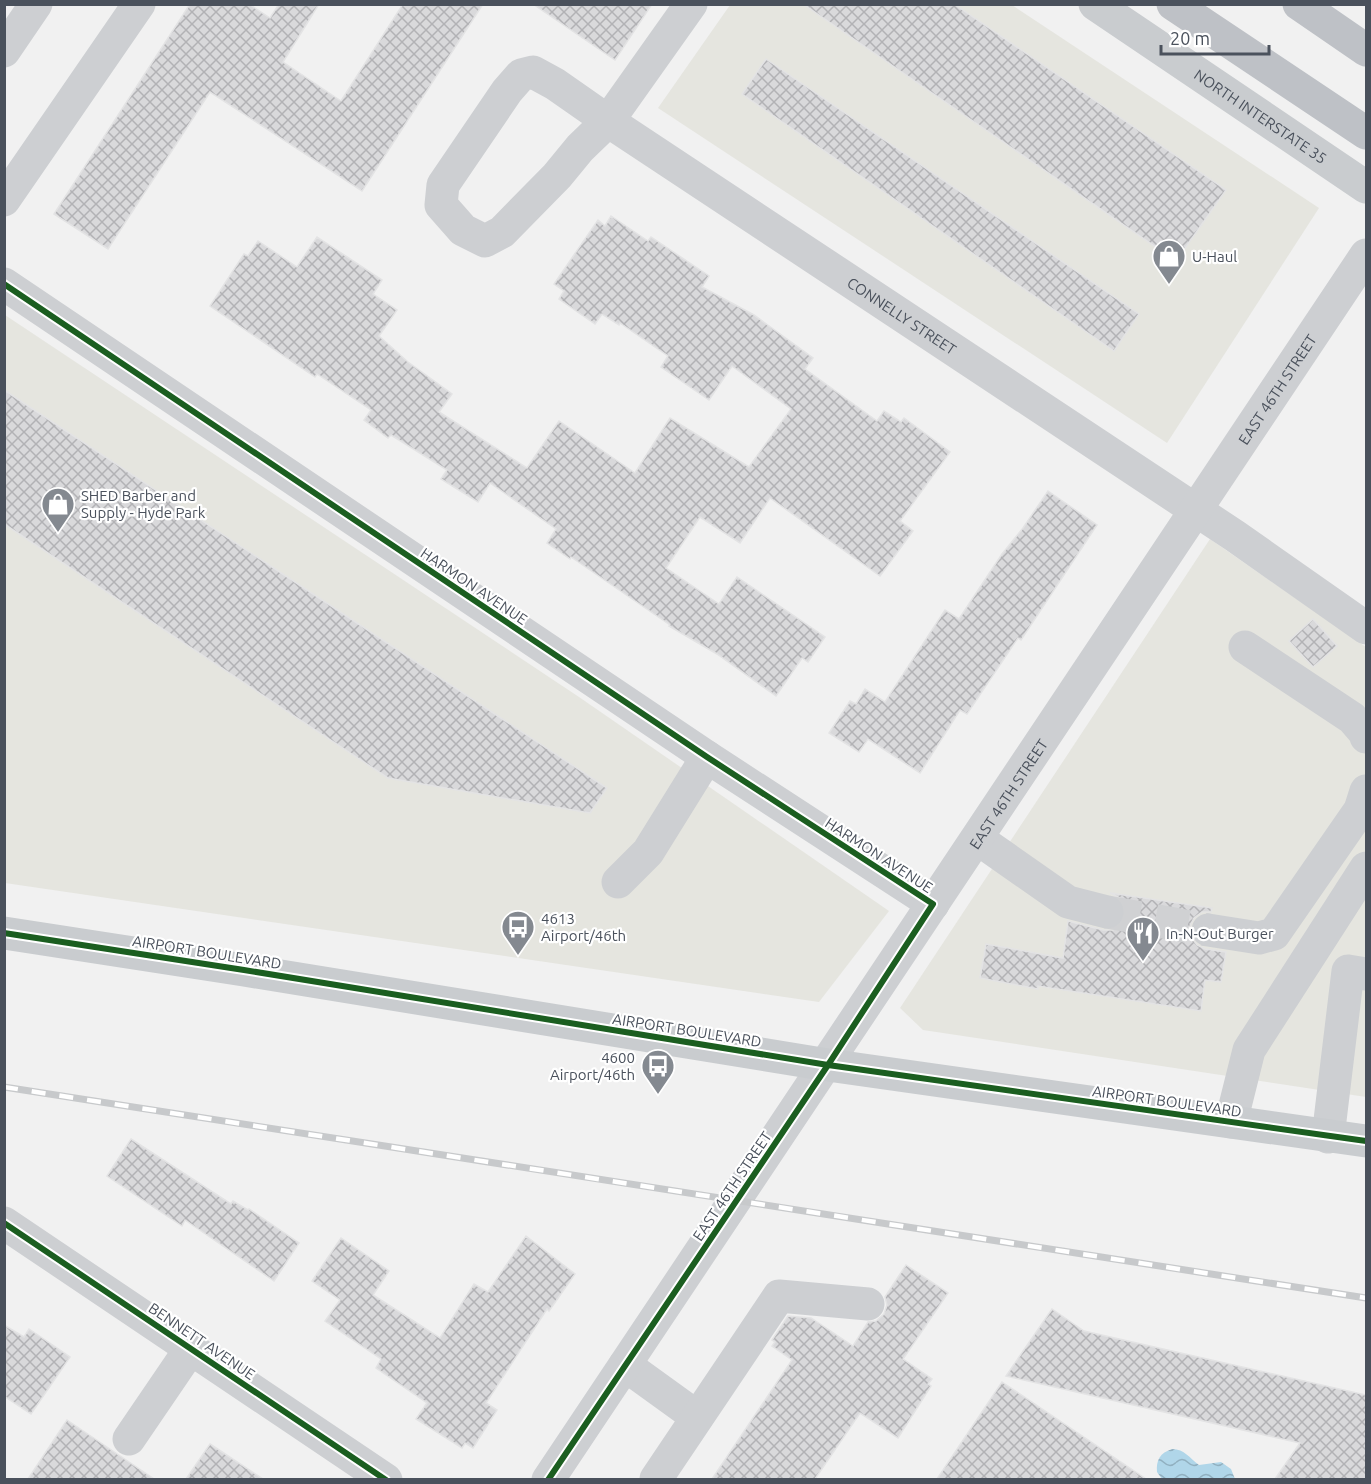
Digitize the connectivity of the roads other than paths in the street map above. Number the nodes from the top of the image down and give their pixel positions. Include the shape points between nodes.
1 (36, 4) edge
2 (139, 4) edge
3 (691, 4) edge
4 (1095, 4) edge
5 (1173, 4) edge
6 (1299, 4) edge
7 (1366, 50) edge
8 (4, 51) edge
9 (608, 121) junction
10 (1366, 133) edge
11 (1366, 187) edge
12 (4, 200) edge
13 (1366, 255) edge
14 (4, 284) edge
15 (1196, 511) junction
16 (1366, 628) edge
17 (1245, 647) dead end
18 (1366, 737) edge
19 (707, 757) junction
20 (1366, 791) edge
21 (978, 839) junction
22 (1366, 868) edge
23 (618, 882) dead end
24 (933, 904) junction
25 (1107, 912) tunnel mouth
26 (1208, 930) tunnel mouth
27 (4, 933) edge
28 (1366, 974) edge
29 (1352, 1056) edge
30 (828, 1065) junction
31 (1231, 1122) junction
32 (1328, 1137) junction
33 (1366, 1141) edge
34 (4, 1222) edge
35 (868, 1304) dead end
36 (191, 1348) junction
37 (625, 1365) junction
38 (697, 1417) junction
39 (129, 1439) dead end
40 (386, 1479) edge
41 (550, 1479) edge
42 (656, 1479) edge

1 - 8 street
2 - 12 street
3 - 9 street
4 - 11 main road, NORTH INTERSTATE 35
5 - 10 highway
6 - 7 highway
9 - 9 street via 533,72 521,75 442,185 441,205 463,230 485,240 502,232
9 - 15 street, CONNELLY STREET
13 - 15 street, EAST 46TH STREET
14 - 19 street, HARMON AVENUE
15 - 16 street, CONNELLY STREET
15 - 21 street, EAST 46TH STREET
17 - 18 street via 1352,718
19 - 23 street via 648,852
19 - 24 street, HARMON AVENUE
20 - 26 street via 1360,810 1274,934 1259,938
21 - 24 street, EAST 46TH STREET
21 - 25 street via 1068,902
22 - 31 street via 1249,1050
24 - 30 street, EAST 46TH STREET
27 - 30 main road, AIRPORT BOULEVARD
28 - 29 street via 1348,971
29 - 32 street
30 - 31 main road, AIRPORT BOULEVARD
30 - 37 street, EAST 46TH STREET
31 - 32 main road, AIRPORT BOULEVARD
32 - 33 main road, AIRPORT BOULEVARD
34 - 36 street, BENNETT AVENUE
35 - 38 street via 779,1296
36 - 39 street
36 - 40 street, BENNETT AVENUE
37 - 38 street
37 - 41 street, EAST 46TH STREET
38 - 42 street

